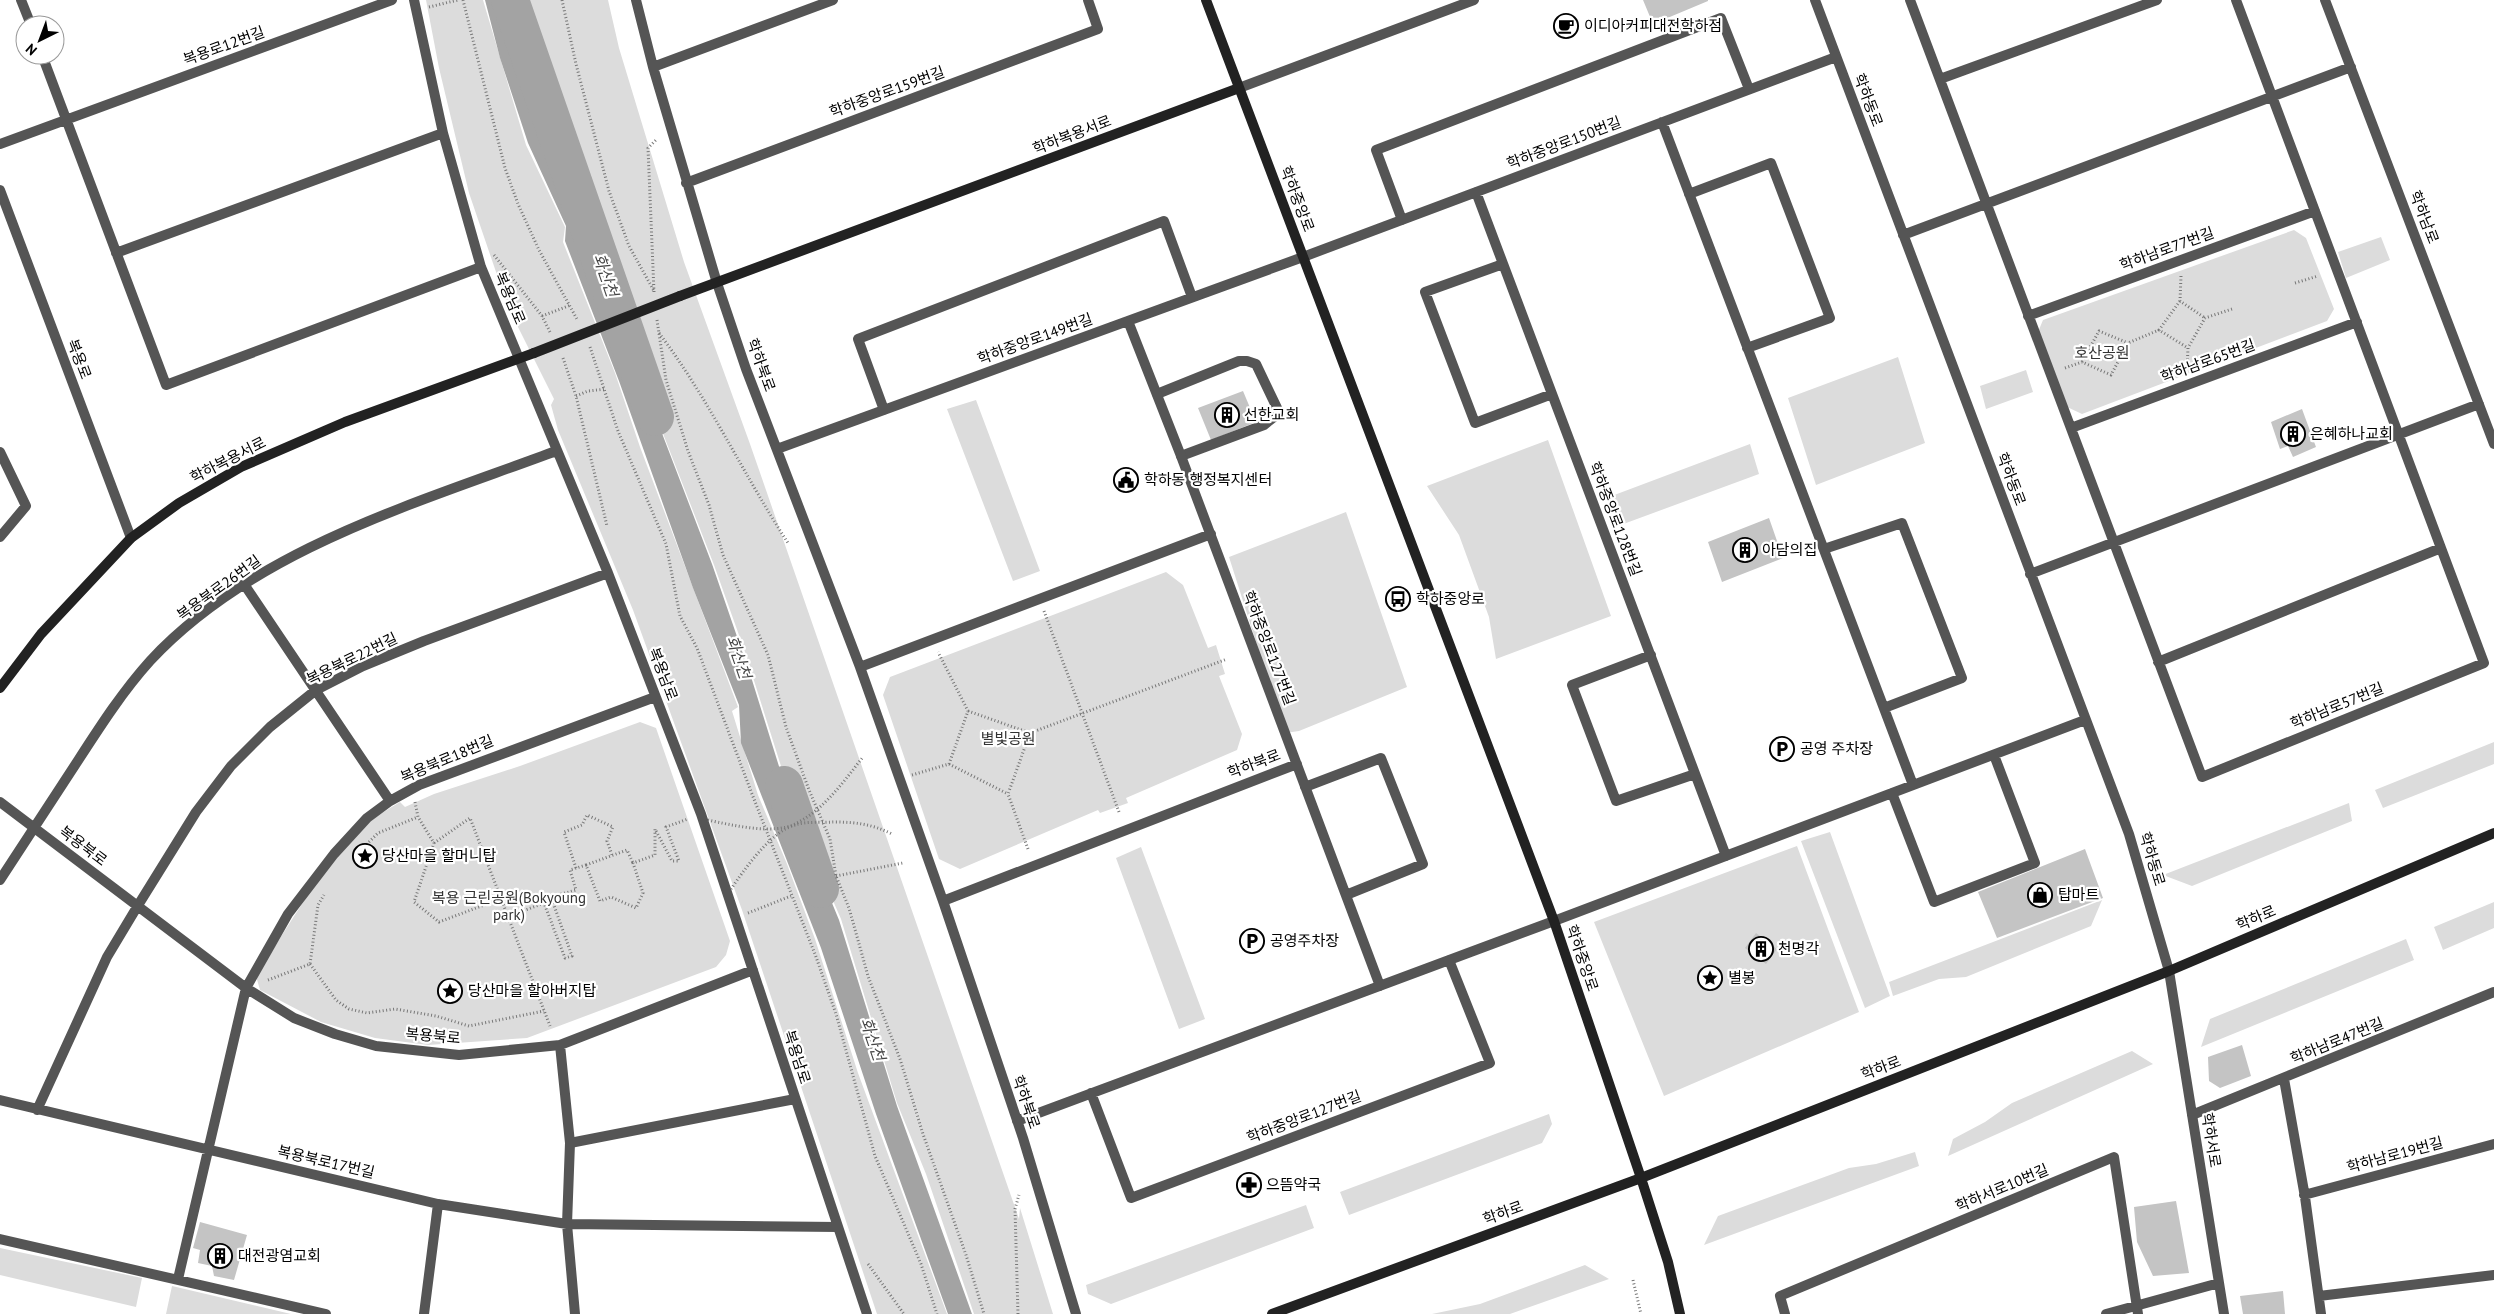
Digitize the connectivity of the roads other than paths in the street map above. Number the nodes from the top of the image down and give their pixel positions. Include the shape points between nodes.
1 (21, 0) edge
2 (392, 0) edge
3 (414, 0) edge
4 (636, 0) edge
5 (833, 0) edge
6 (1088, 0) edge
7 (1206, 0) edge
8 (1474, 0) edge
9 (1815, 0) edge
10 (1910, 0) edge
11 (2156, 0) edge
12 (2236, 0) edge
13 (2325, 0) edge
14 (27, 15) edge
15 (1836, 57) junction
16 (46, 65) edge
17 (653, 68) junction
18 (2351, 68) junction
19 (1940, 79) junction
20 (1239, 88) junction
21 (1749, 89) junction
22 (2273, 98) junction
23 (66, 120) junction
24 (1662, 122) junction
25 (443, 133) junction
26 (0, 144) edge
27 (686, 183) junction
28 (0, 190) edge
29 (1476, 192) junction
30 (1689, 194) junction
31 (1987, 204) junction
32 (2315, 210) junction
33 (1402, 220) junction
34 (1903, 235) junction
35 (116, 253) junction
36 (1303, 257) junction
37 (1503, 264) junction
38 (481, 267) junction
39 (717, 283) junction
40 (1192, 298) junction
41 (2028, 316) junction
42 (1128, 321) junction
43 (2357, 322) junction
44 (1747, 348) junction
45 (519, 358) junction
46 (1157, 394) junction
47 (1552, 394) junction
48 (2479, 404) junction
49 (884, 410) junction
50 (2071, 428) junction
51 (2399, 436) junction
52 (2494, 444) edge
53 (777, 449) junction
54 (556, 451) junction
55 (0, 452) edge
56 (1181, 456) junction
57 (1211, 534) junction
58 (0, 537) edge
59 (131, 538) junction
60 (2114, 543) junction
61 (2441, 548) junction
62 (1824, 549) junction
63 (608, 573) junction
64 (2030, 574) junction
65 (244, 584) junction
66 (1651, 655) junction
67 (2158, 662) junction
68 (860, 666) junction
69 (0, 688) edge
70 (316, 690) junction
71 (655, 697) junction
72 (1884, 708) junction
73 (2086, 720) junction
74 (1994, 755) junction
75 (1297, 764) junction
76 (1695, 774) junction
77 (1913, 785) junction
78 (1305, 787) junction
79 (1892, 793) junction
80 (390, 801) junction
81 (0, 802) edge
82 (34, 828) junction
83 (2494, 833) edge
84 (1726, 856) junction
85 (0, 880) edge
86 (1346, 895) junction
87 (943, 901) junction
88 (137, 906) junction
89 (1554, 921) junction
90 (1449, 960) junction
91 (753, 970) junction
92 (2169, 971) junction
93 (1380, 986) junction
94 (246, 988) junction
95 (2494, 992) edge
96 (560, 1045) junction
97 (2284, 1079) junction
98 (1091, 1093) junction
99 (795, 1099) junction
100 (0, 1100) edge
101 (37, 1110) junction
102 (2192, 1115) junction
103 (1017, 1120) junction
104 (570, 1143) junction
105 (2494, 1144) edge
106 (207, 1150) junction
107 (1641, 1178) junction
108 (2304, 1194) junction
109 (438, 1204) junction
110 (567, 1224) junction
111 (838, 1227) junction
112 (0, 1240) edge
113 (2494, 1275) edge
114 (178, 1279) junction
115 (2219, 1283) junction
116 (2319, 1296) junction
117 (2138, 1310) edge
118 (326, 1314) edge
119 (424, 1314) edge
120 (575, 1314) edge
121 (867, 1314) edge
122 (1076, 1314) edge
123 (1272, 1314) edge
124 (1680, 1314) edge
125 (1785, 1314) edge
126 (2106, 1314) edge
127 (2224, 1314) edge
128 (2321, 1314) edge

1 - 14 street
2 - 23 street, 복용로12번길
3 - 25 street, 복용남로
4 - 17 street, 학하북로
5 - 17 street
6 - 27 street, 학하중앙로159번길 via 1098,29
7 - 20 street, 학하중앙로
8 - 20 street, 학하복용서로
9 - 15 street, 학하동로
10 - 19 street
11 - 19 street
12 - 22 street
13 - 18 street, 학하남로
15 - 21 street, 학하중앙로150번길
15 - 34 street, 학하동로
16 - 23 street
17 - 27 street, 학하북로
18 - 22 street
18 - 48 street, 학하남로
19 - 31 street
20 - 36 street, 학하중앙로
20 - 39 street, 학하복용서로
21 - 24 street, 학하중앙로150번길
21 - 33 street via 1721,18 1376,150
22 - 31 street
22 - 32 street
23 - 26 street, 복용로12번길
23 - 35 street
24 - 29 street, 학하중앙로150번길
24 - 30 street
25 - 35 street
25 - 38 street, 복용남로
27 - 39 street, 학하북로
28 - 59 street, 복용로
29 - 33 street, 학하중앙로150번길
29 - 37 street, 학하중앙로128번길
30 - 44 street
30 - 44 street via 1771,163 1830,318
31 - 34 street
31 - 41 street
32 - 41 street, 학하남로77번길
32 - 43 street
33 - 36 street, 학하중앙로150번길
34 - 64 street, 학하동로
35 - 38 street, 복용남로 via 166,385
36 - 40 street, 학하중앙로149번길
36 - 89 street, 학하중앙로
37 - 47 street, 학하중앙로128번길
37 - 47 street via 1425,292 1475,423
38 - 45 street, 복용남로
39 - 45 street, 학하복용서로, bridge
39 - 53 street, 학하북로
40 - 42 street, 학하중앙로149번길
40 - 49 street via 1164,221 858,339
41 - 50 street
42 - 46 street, 학하중앙로127번길
42 - 49 street, 학하중앙로149번길
43 - 50 street, 학하남로65번길
43 - 51 street
44 - 62 street
45 - 54 street, 복용남로
45 - 59 street, 학하복용서로 via 345,422 241,467 179,503
46 - 56 street, 학하중앙로127번길
46 - 56 street via 1239,361 1247,361 1256,364 1277,408 1264,425
47 - 66 street, 학하중앙로128번길
48 - 51 street
48 - 52 street, 학하남로
49 - 53 street, 학하중앙로149번길
50 - 60 street
51 - 60 street
51 - 61 street
53 - 68 street, 학하북로
54 - 63 street, 복용남로
54 - 65 street, 복용북로26번길 via 376,519 277,564
55 - 58 street via 26,506
56 - 57 street, 학하중앙로127번길
57 - 68 street
57 - 75 street, 학하중앙로127번길
59 - 69 street, 학하복용서로 via 41,634
60 - 64 street
60 - 67 street
61 - 67 street
61 - 67 street, 학하남로57번길 via 2484,663 2202,777
62 - 72 street
62 - 72 street via 1902,523 1962,678
63 - 70 street, 복용북로22번길 via 424,641
63 - 71 street, 복용남로
64 - 73 street, 학하동로
65 - 70 street
65 - 82 street, 복용북로26번길 via 205,612 151,661 116,702
66 - 76 street, 학하중앙로128번길
66 - 76 street via 1572,685 1616,801
68 - 87 street, 학하북로
70 - 80 street
70 - 88 street, 복용북로22번길 via 270,727 231,766 196,812
71 - 80 street, 복용북로18번길 via 478,761 419,785
71 - 91 street, 복용남로 via 704,817
72 - 77 street
73 - 74 street
73 - 92 street, 학하동로 via 2129,834
74 - 77 street
74 - 79 street via 2036,863 1934,902
75 - 78 street, 학하중앙로127번길
75 - 87 street, 학하북로
76 - 84 street, 학하중앙로128번길
77 - 79 street
78 - 86 street, 학하중앙로127번길
78 - 86 street via 1381,758 1423,864
79 - 84 street
80 - 94 street, 복용북로18번길 via 367,818 334,854 288,914
81 - 82 street, 복용북로
82 - 85 street
82 - 88 street, 복용북로
83 - 92 street, 학하로
84 - 89 street
86 - 93 street, 학하중앙로127번길
87 - 103 street, 학하북로
88 - 94 street, 복용북로
88 - 101 street via 107,957
89 - 90 street
89 - 107 street, 학하중앙로
90 - 93 street
90 - 98 street, 학하중앙로127번길 via 1490,1063 1131,1198
91 - 96 street, 복용북로
91 - 99 street, 복용남로
92 - 102 street, 학하서로
92 - 107 street, 학하로
93 - 98 street
94 - 96 street, 복용북로 via 294,1018 376,1046 458,1054
94 - 106 street
95 - 97 street, 학하남로47번길
96 - 104 street
97 - 102 street, 학하남로47번길
97 - 108 street
98 - 103 street
99 - 104 street, 복용남로
99 - 111 street, 복용남로
100 - 101 street, 복용북로17번길
101 - 106 street, 복용북로17번길
102 - 115 street, 학하서로
103 - 122 street, 학하북로
104 - 110 street
105 - 108 street, 학하남로19번길
106 - 109 street, 복용북로17번길
106 - 114 street
107 - 123 street, 학하로
107 - 124 street, 학하중앙로 via 1668,1262
108 - 116 street
109 - 110 street, 복용북로17번길
109 - 119 street
110 - 111 street
110 - 120 street
111 - 121 street, 복용남로
112 - 114 street
113 - 116 street
114 - 118 street
115 - 117 street
115 - 127 street, 학하서로
116 - 128 street
117 - 125 street, 학하서로10번길 via 2114,1157 1780,1296
117 - 126 street

